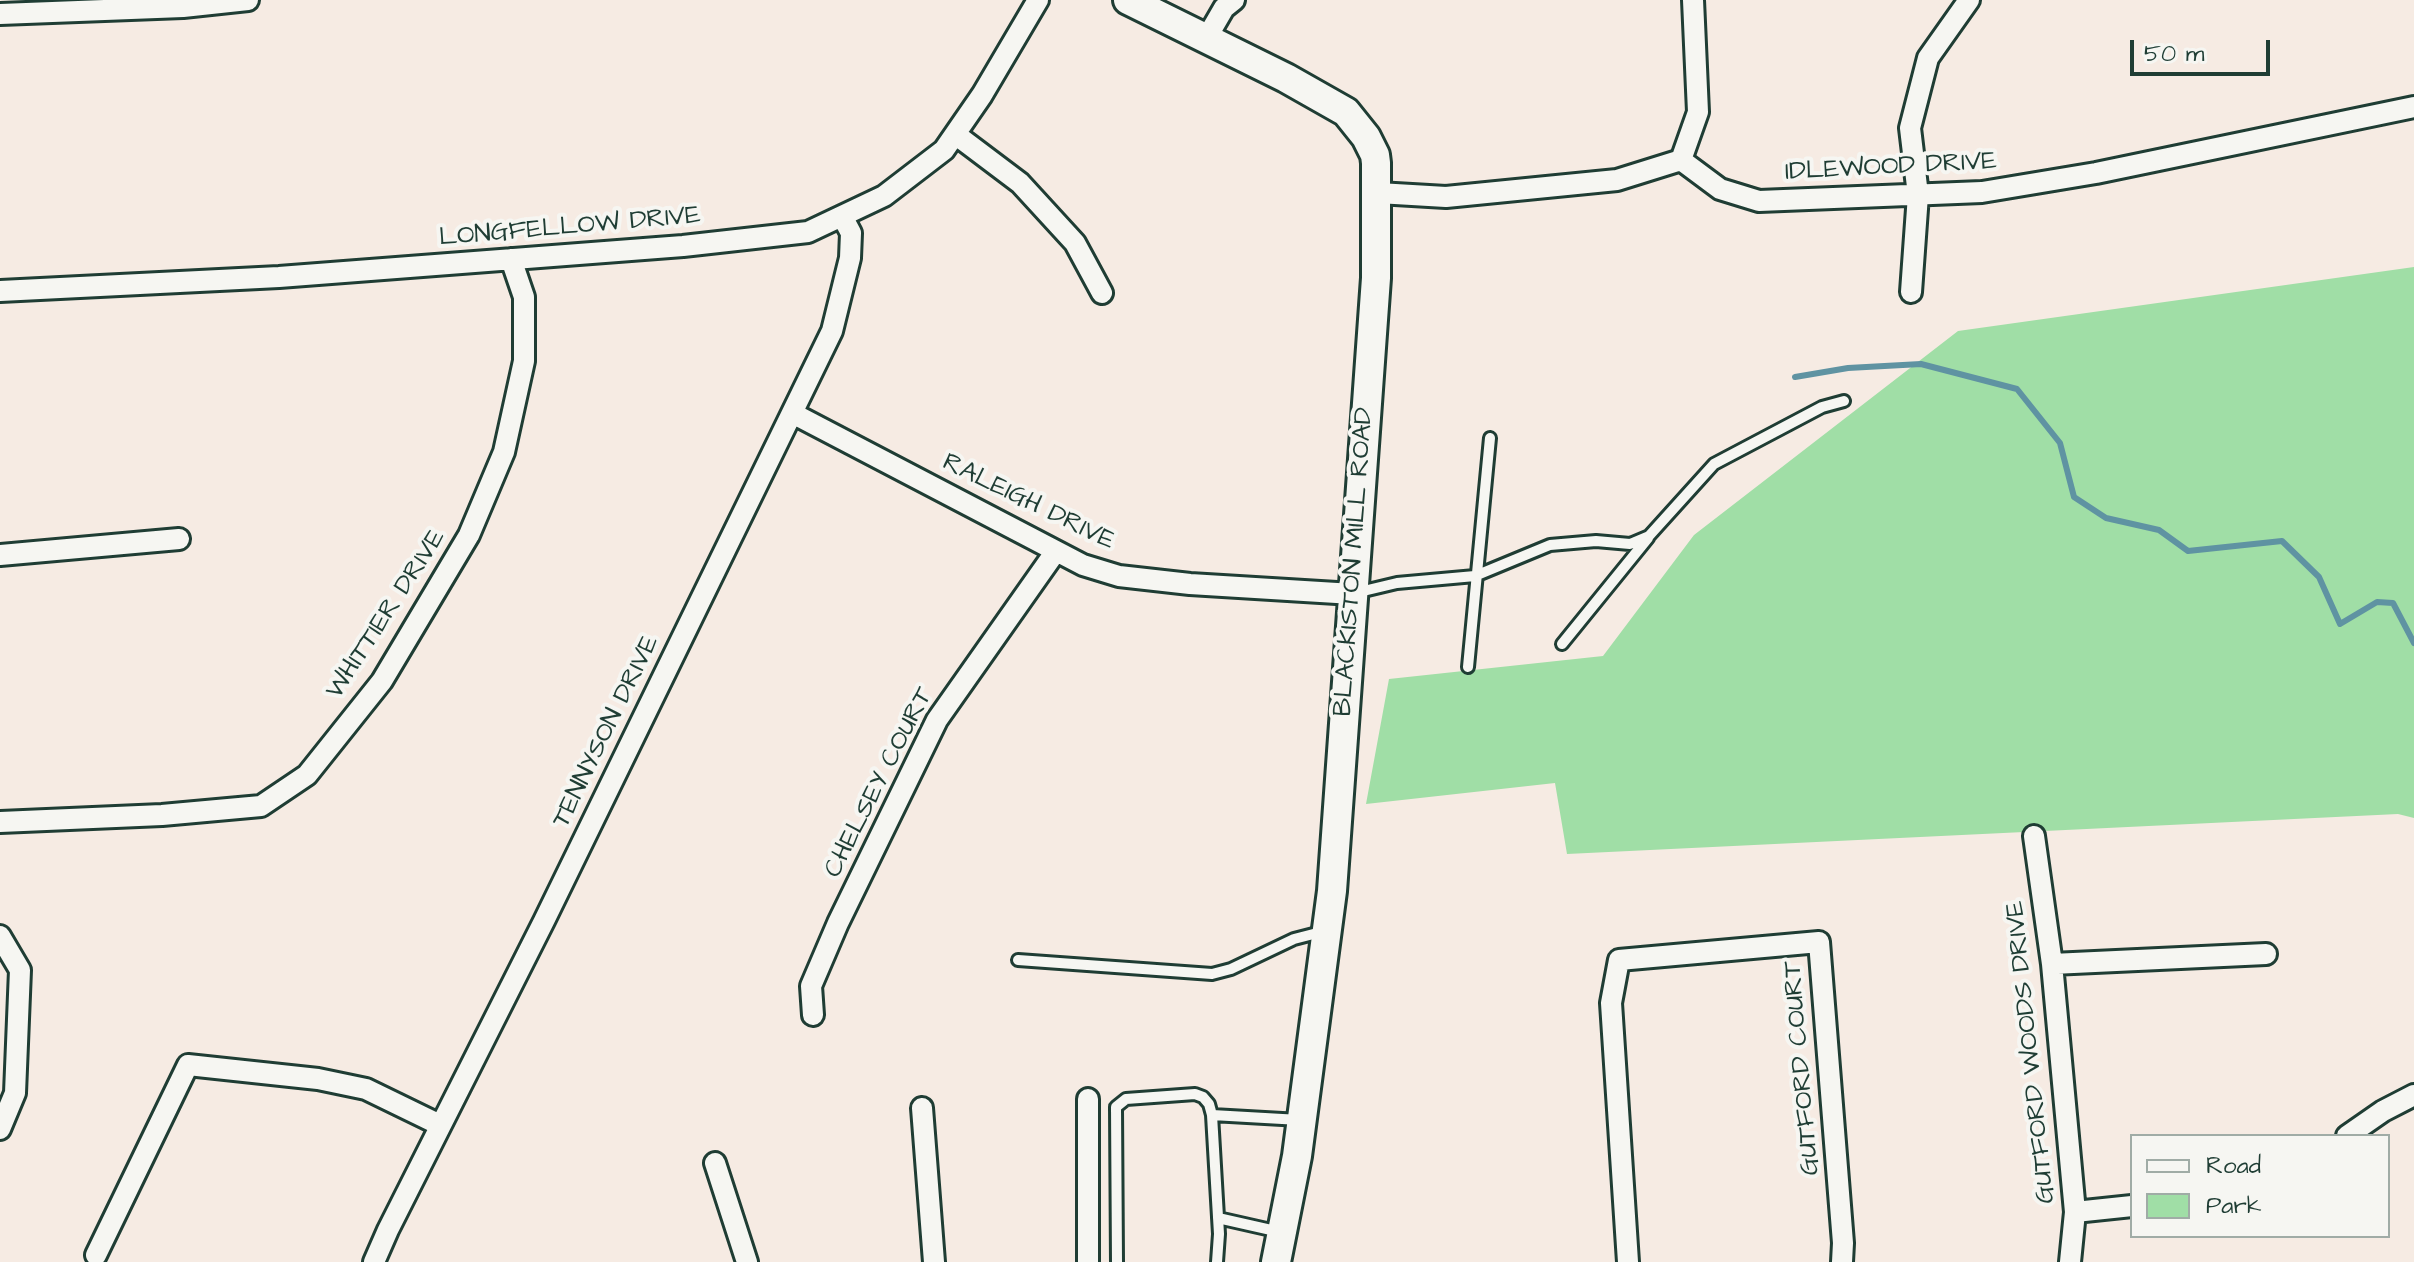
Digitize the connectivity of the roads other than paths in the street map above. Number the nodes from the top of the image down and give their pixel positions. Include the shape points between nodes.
1 (248, 0) edge
2 (1038, 0) edge
3 (1128, 0) edge
4 (1234, 0) edge
5 (1693, 0) edge
6 (1969, 0) edge
7 (0, 14) edge
8 (1206, 39) junction
9 (2414, 107) edge
10 (955, 134) junction
11 (1681, 160) junction
12 (1378, 193) junction
13 (1918, 195) junction
14 (842, 216) junction
15 (511, 259) junction
16 (0, 291) edge
17 (1911, 292) dead end
18 (1102, 293) dead end
19 (1844, 401) dead end
20 (792, 413) junction
21 (1490, 438) dead end
22 (1649, 536) junction
23 (179, 539) dead end
24 (1056, 551) junction
25 (0, 555) edge
26 (1475, 576) junction
27 (1353, 594) junction
28 (1562, 644) dead end
29 (1468, 667) dead end
30 (0, 822) edge
31 (2034, 836) dead end
32 (1327, 931) junction
33 (0, 936) edge
34 (2266, 954) dead end
35 (1018, 960) dead end
36 (2052, 964) junction
37 (813, 1015) dead end
38 (2414, 1095) edge
39 (1088, 1099) dead end
40 (922, 1108) dead end
41 (1212, 1115) junction
42 (1302, 1120) junction
43 (440, 1125) junction
44 (0, 1129) edge
45 (2350, 1134) edge
46 (715, 1163) dead end
47 (2130, 1206) edge
48 (2075, 1212) junction
49 (1218, 1218) junction
50 (1282, 1233) junction
51 (96, 1255) dead end
52 (374, 1262) edge
53 (747, 1262) edge
54 (934, 1262) edge
55 (1088, 1262) edge
56 (1117, 1262) edge
57 (1217, 1262) edge
58 (1276, 1262) edge
59 (1628, 1262) edge
60 (1842, 1262) edge
61 (2070, 1262) edge

1 - 7 street
2 - 10 street, LONGFELLOW DRIVE
3 - 8 main road, BLACKISTON MILL ROAD
4 - 8 street
5 - 11 street via 1698,112
6 - 13 street via 1928,58 1913,114
8 - 12 main road, BLACKISTON MILL ROAD via 1346,112 1375,155
9 - 13 street, IDLEWOOD DRIVE via 2096,173 1982,192
10 - 14 street, LONGFELLOW DRIVE via 944,150 884,196
10 - 18 street via 1030,193 1075,243
11 - 12 street via 1617,180 1446,197
11 - 13 street, IDLEWOOD DRIVE via 1720,189 1759,201
12 - 27 main road, BLACKISTON MILL ROAD
13 - 17 street
14 - 15 street, LONGFELLOW DRIVE via 808,232
14 - 20 street, TENNYSON DRIVE via 851,233 850,258 832,331
15 - 16 street, LONGFELLOW DRIVE
15 - 30 street, WHITTIER DRIVE via 524,297 524,361 504,452 469,535 382,681 307,775 261,806
19 - 22 lane via 1822,407 1714,464
20 - 24 street, RALEIGH DRIVE
20 - 43 street, TENNYSON DRIVE
21 - 26 lane
22 - 26 lane via 1630,544 1550,545
22 - 28 lane
23 - 25 street
24 - 27 street, RALEIGH DRIVE via 1119,576
24 - 37 street, CHELSEY COURT via 937,720 811,986
26 - 27 lane via 1397,583
26 - 29 lane
27 - 32 main road, BLACKISTON MILL ROAD
31 - 36 street, GUTFORD WOODS DRIVE
32 - 35 lane via 1294,939 1212,974
32 - 42 main road, BLACKISTON MILL ROAD
33 - 44 street via 20,970 15,1093
34 - 36 street
36 - 48 street, GUTFORD WOODS DRIVE
38 - 45 street
39 - 55 street
40 - 54 street
41 - 42 lane
41 - 49 lane
41 - 56 lane via 1209,1104 1195,1094 1126,1099 1116,1107
42 - 50 main road, BLACKISTON MILL ROAD
43 - 51 street via 366,1089 188,1065
43 - 52 street, TENNYSON DRIVE
46 - 53 street
47 - 48 street
48 - 61 street, GUTFORD WOODS DRIVE
49 - 50 lane
49 - 57 lane
50 - 58 main road, BLACKISTON MILL ROAD
59 - 60 street, GUTFORD COURT via 1611,1003 1619,960 1819,942

